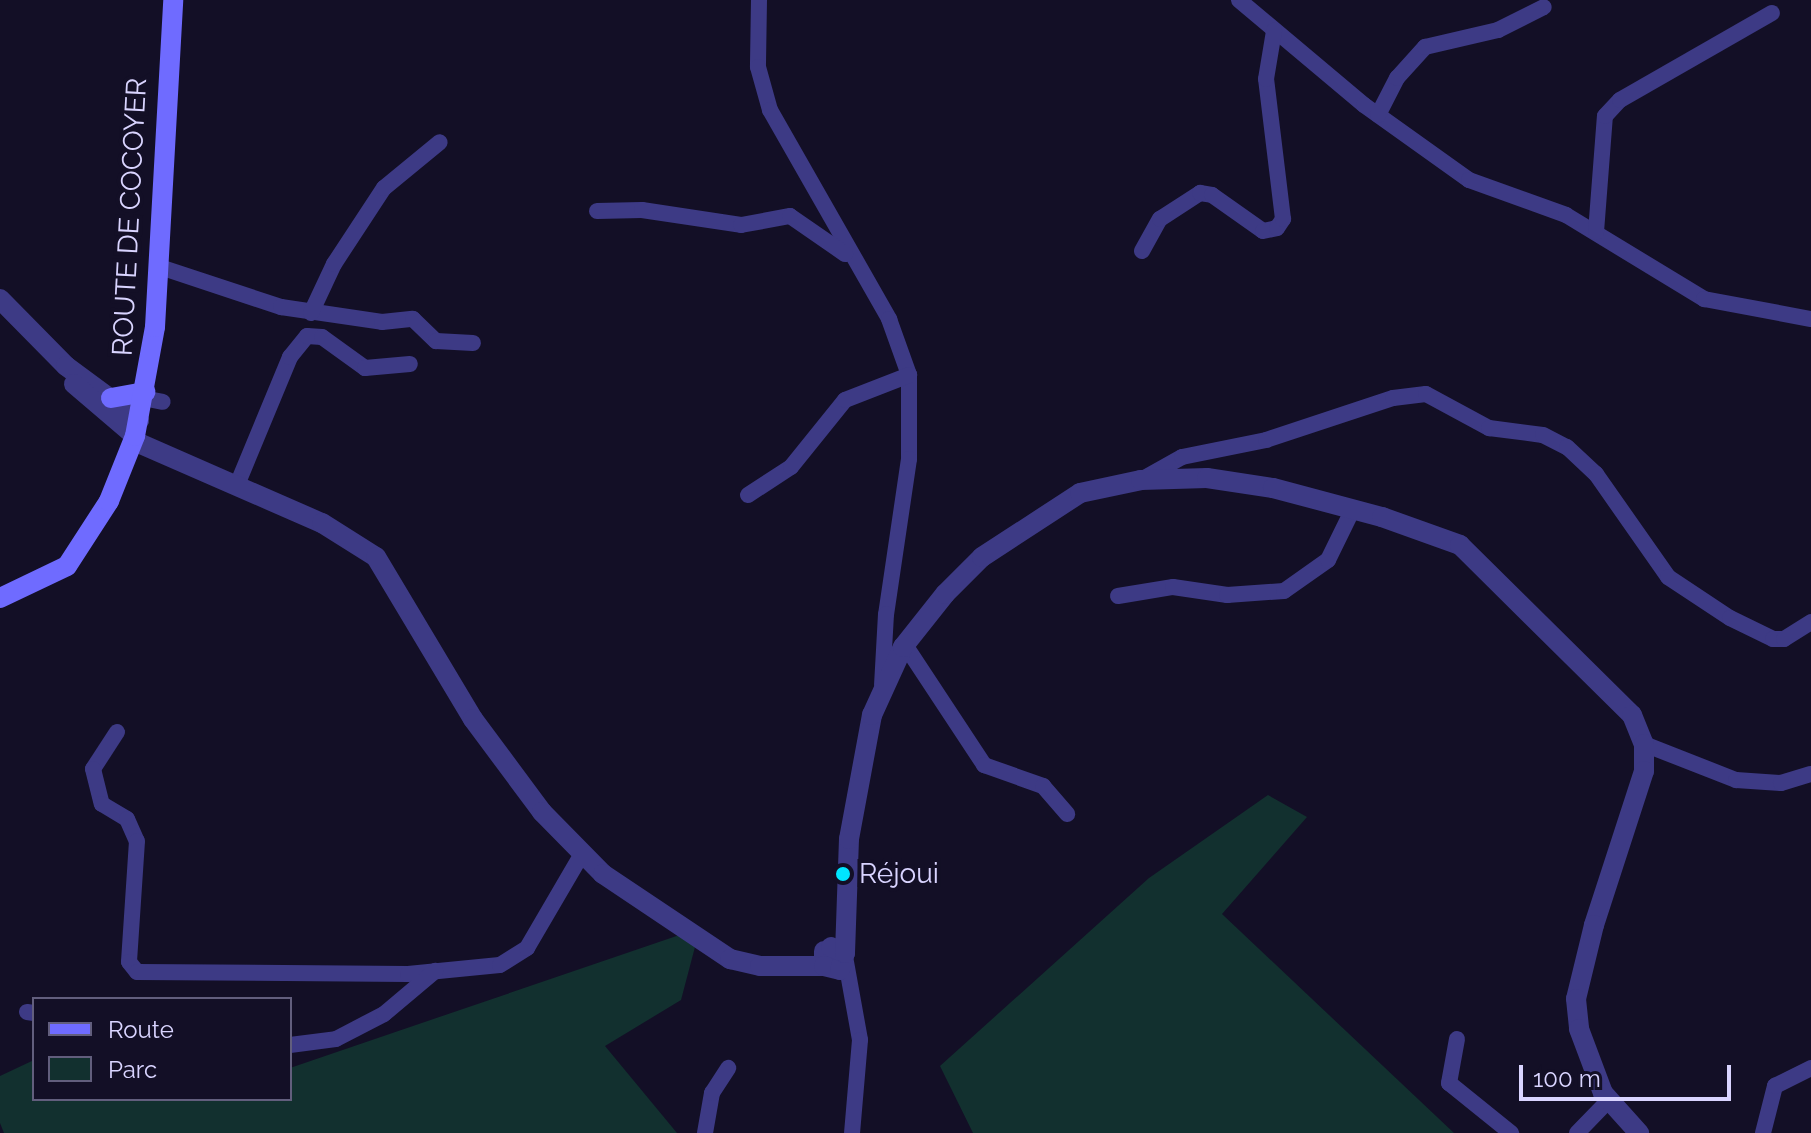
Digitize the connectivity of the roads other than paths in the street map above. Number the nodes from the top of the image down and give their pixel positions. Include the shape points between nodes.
1 (173, 0) edge
2 (759, 0) edge
3 (1239, 0) edge
4 (1544, 7) dead end
5 (1772, 13) dead end
6 (1274, 31) junction
7 (1378, 115) junction
8 (440, 142) dead end
9 (597, 211) dead end
10 (1596, 232) junction
11 (1142, 251) dead end
12 (850, 257) junction
13 (157, 266) junction
14 (0, 299) edge
15 (311, 313) junction
16 (1811, 319) edge
17 (473, 343) dead end
18 (410, 364) dead end
19 (66, 366) junction
20 (909, 375) junction
21 (150, 397) junction
22 (111, 398) junction
23 (136, 432) junction
24 (1141, 480) junction
25 (237, 485) junction
26 (748, 495) dead end
27 (1353, 509) junction
28 (1118, 596) dead end
29 (0, 598) edge
30 (1811, 622) edge
31 (905, 645) junction
32 (882, 685) junction
33 (117, 732) dead end
34 (1644, 744) junction
35 (1811, 774) edge
36 (1067, 814) dead end
37 (582, 854) junction
38 (834, 958) junction
39 (436, 970) junction
40 (1457, 1039) dead end
41 (292, 1045) edge
42 (728, 1068) dead end
43 (1811, 1068) edge
44 (1609, 1100) junction
45 (705, 1133) edge
46 (852, 1133) edge
47 (1511, 1133) edge
48 (1577, 1133) edge
49 (1639, 1133) edge
50 (1763, 1133) edge

1 - 13 main road, ROUTE DE COCOYER
2 - 12 street via 758,67 770,110
3 - 6 street
4 - 7 street via 1498,30 1425,47 1397,78
5 - 10 street via 1620,100 1605,116
6 - 7 street
6 - 11 street via 1266,79 1283,219 1277,228 1263,231 1212,195 1200,193 1160,219
7 - 10 street via 1469,180 1566,215
8 - 15 street via 384,188 334,264
9 - 12 street via 642,210 741,225 790,216
10 - 16 street via 1694,295
12 - 20 street via 889,319
13 - 15 street
13 - 21 main road, ROUTE DE COCOYER
14 - 19 street
15 - 17 street via 382,322 413,319 436,341
18 - 25 street via 365,368 322,337 307,336 290,357
19 - 22 street
19 - 23 street via 72,382
20 - 26 street via 845,400 791,467
20 - 32 street via 909,459 886,614
21 - 22 main road
21 - 23 main road, ROUTE DE COCOYER
22 - 23 street
23 - 25 street
23 - 29 main road, ROUTE DE COCOYER via 109,501 67,566
24 - 27 street via 1207,478
24 - 30 street via 1182,457 1266,440 1393,398 1426,394 1489,428 1543,435 1567,447 1596,474 1668,577 1730,618 1773,639 1784,639
24 - 31 street via 1080,493 1028,523 945,594
25 - 37 street via 346,534 387,568 473,719 542,812
27 - 28 street via 1328,560 1284,591 1227,595 1173,587
27 - 34 street via 1443,538 1476,557 1632,715
31 - 32 street
31 - 36 street via 984,765 1043,786
32 - 38 street via 851,825 847,921
33 - 39 street via 93,769 102,804 127,819 137,841 129,962 137,972
34 - 35 street via 1736,780 1781,783
34 - 44 street via 1644,771 1576,999 1589,1062
37 - 38 street via 721,954 760,966 801,966
37 - 39 street via 527,948 500,965
38 - 46 street via 852,993 860,1040
39 - 41 street via 384,1014 336,1039
40 - 47 street via 1449,1083
42 - 45 street via 712,1093
43 - 50 street via 1775,1086
44 - 48 street
44 - 49 street

